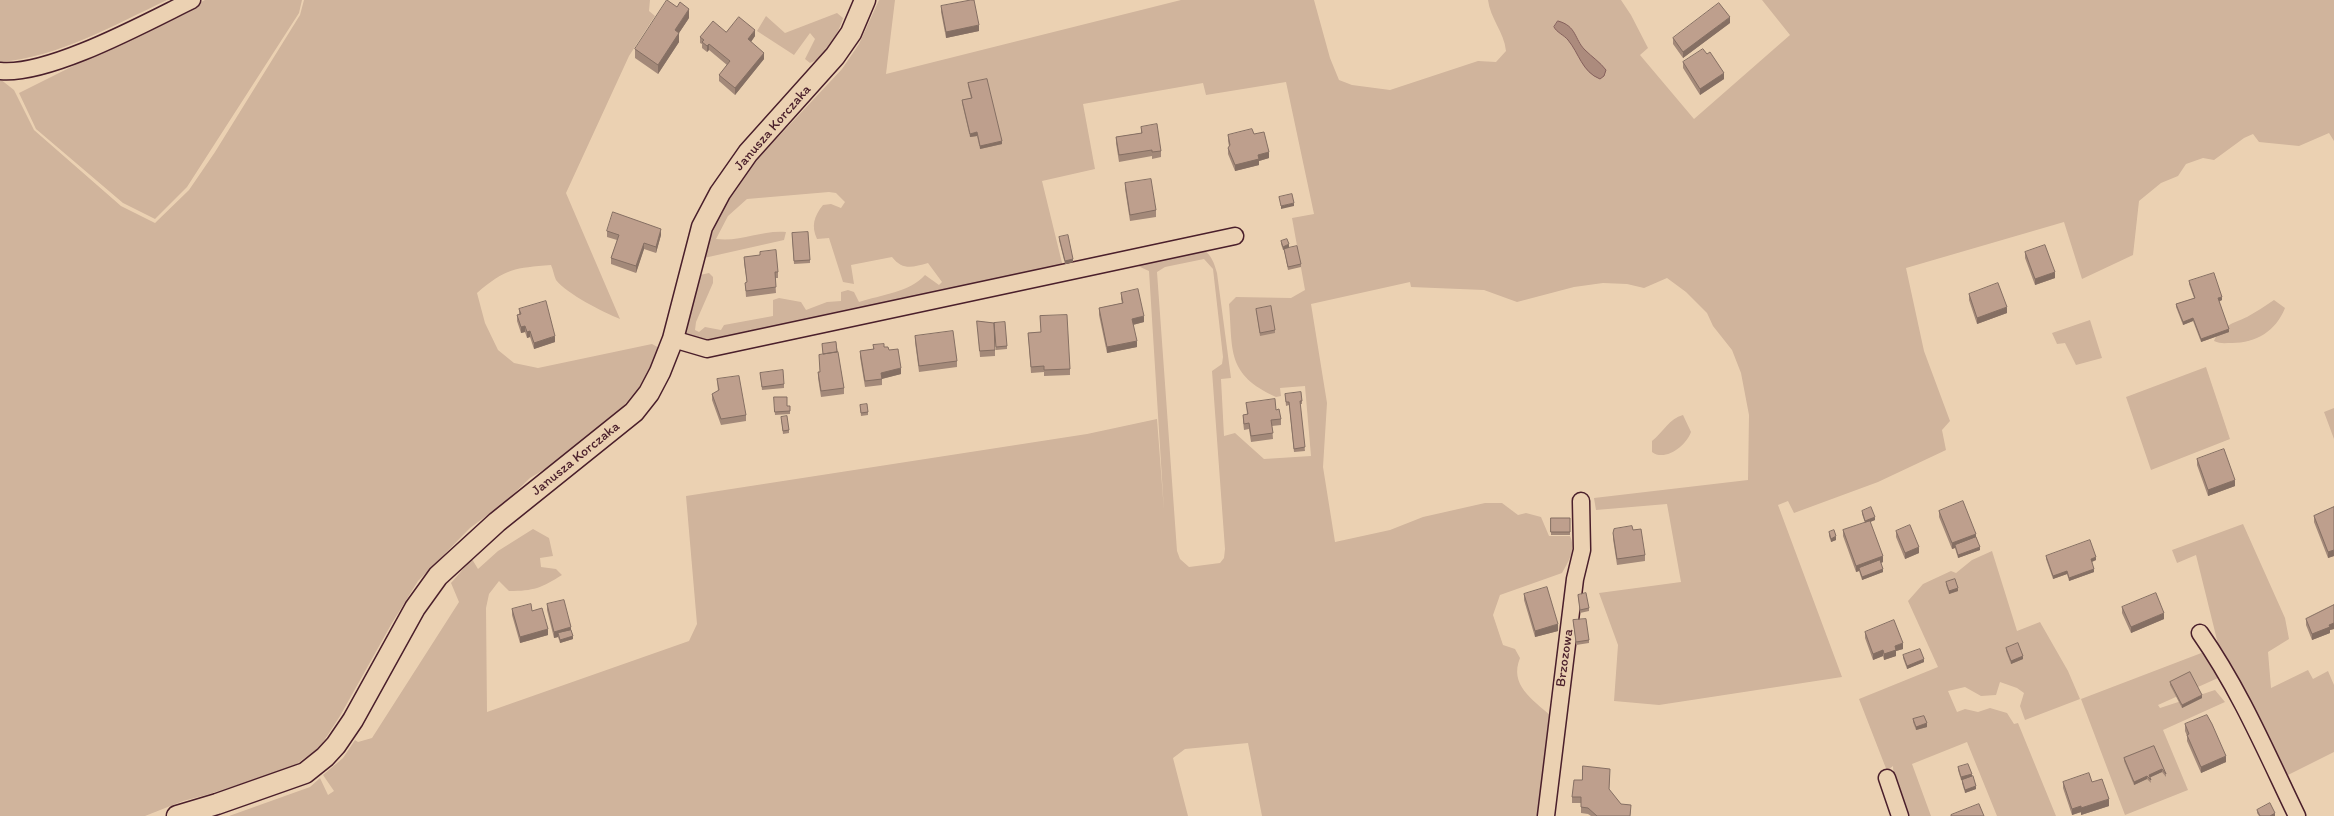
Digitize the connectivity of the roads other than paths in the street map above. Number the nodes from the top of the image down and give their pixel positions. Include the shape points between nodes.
1 (192, 0) edge
2 (865, 0) edge
3 (0, 71) edge
4 (1236, 236) dead end
5 (673, 339) junction
6 (1581, 501) dead end
7 (2200, 633) dead end
8 (1887, 778) dead end
9 (177, 816) edge
10 (1546, 816) edge
11 (1900, 816) edge
12 (2297, 816) edge

1 - 3 street via 113,39 39,67
2 - 5 street, Janusza Korczaka via 851,33 835,56 748,153 720,193 702,227
4 - 5 street via 707,349
5 - 9 street, Janusza Korczaka via 649,393 634,412 497,522 438,576 415,608 353,720 325,757 305,773
6 - 10 street, Brzozowa via 1582,550 1575,579
7 - 12 street via 2223,667
8 - 11 street

